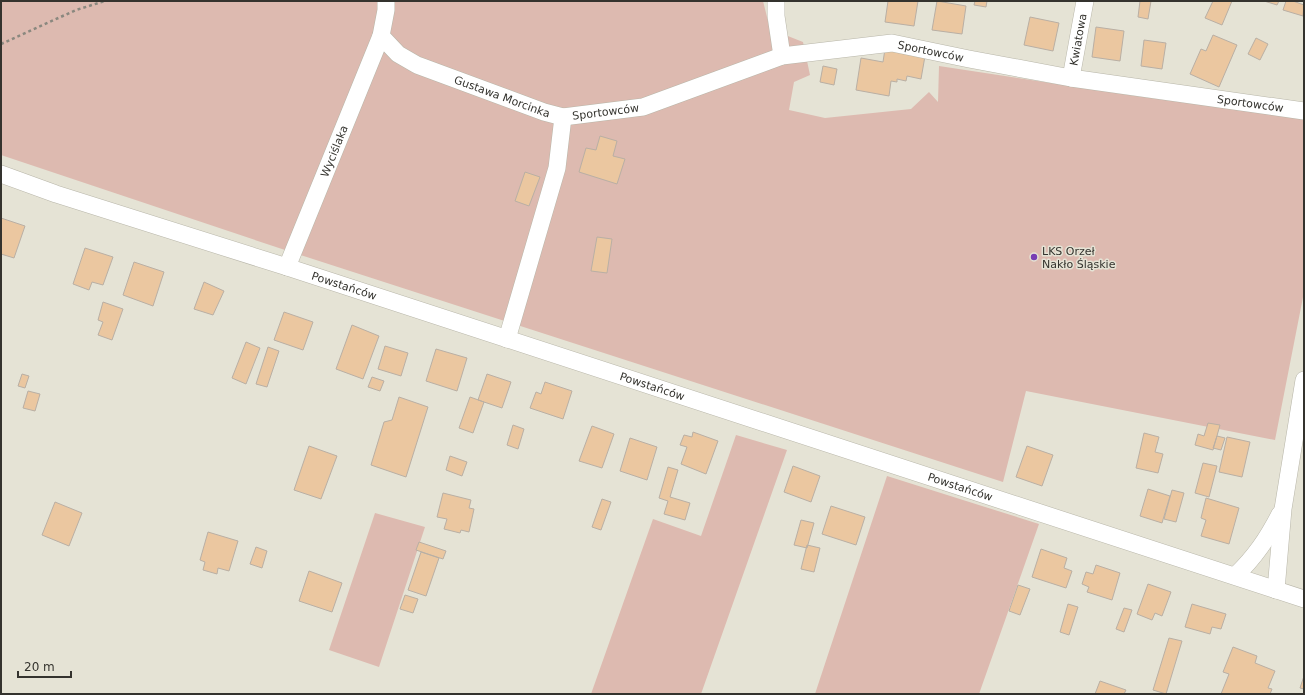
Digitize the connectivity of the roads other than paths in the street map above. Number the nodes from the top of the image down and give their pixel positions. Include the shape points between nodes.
1 (386, 1) edge
2 (776, 1) edge
3 (1085, 1) edge
4 (381, 36) junction
5 (782, 56) junction
6 (1071, 78) junction
7 (1304, 111) edge
8 (563, 117) junction
9 (1, 174) edge
10 (287, 267) junction
11 (507, 339) junction
12 (1304, 380) edge
13 (1284, 509) junction
14 (1235, 576) junction
15 (1276, 590) junction
16 (1304, 600) edge

1 - 4 street
2 - 5 street
3 - 6 street, Kwiatowa
4 - 8 street, Gustawa Morcinka via 398,54 417,65
4 - 10 street, Wyciślaka
5 - 6 street, Sportowców via 892,43
5 - 8 street, Sportowców via 643,107
6 - 7 street, Sportowców
8 - 11 street, Gustawa Morcinka via 557,168
9 - 10 street, Powstańców via 56,194
10 - 11 street, Powstańców
11 - 14 street, Powstańców
12 - 13 street
13 - 14 street via 1268,537
13 - 15 street
14 - 15 street, Powstańców
15 - 16 street, Powstańców

